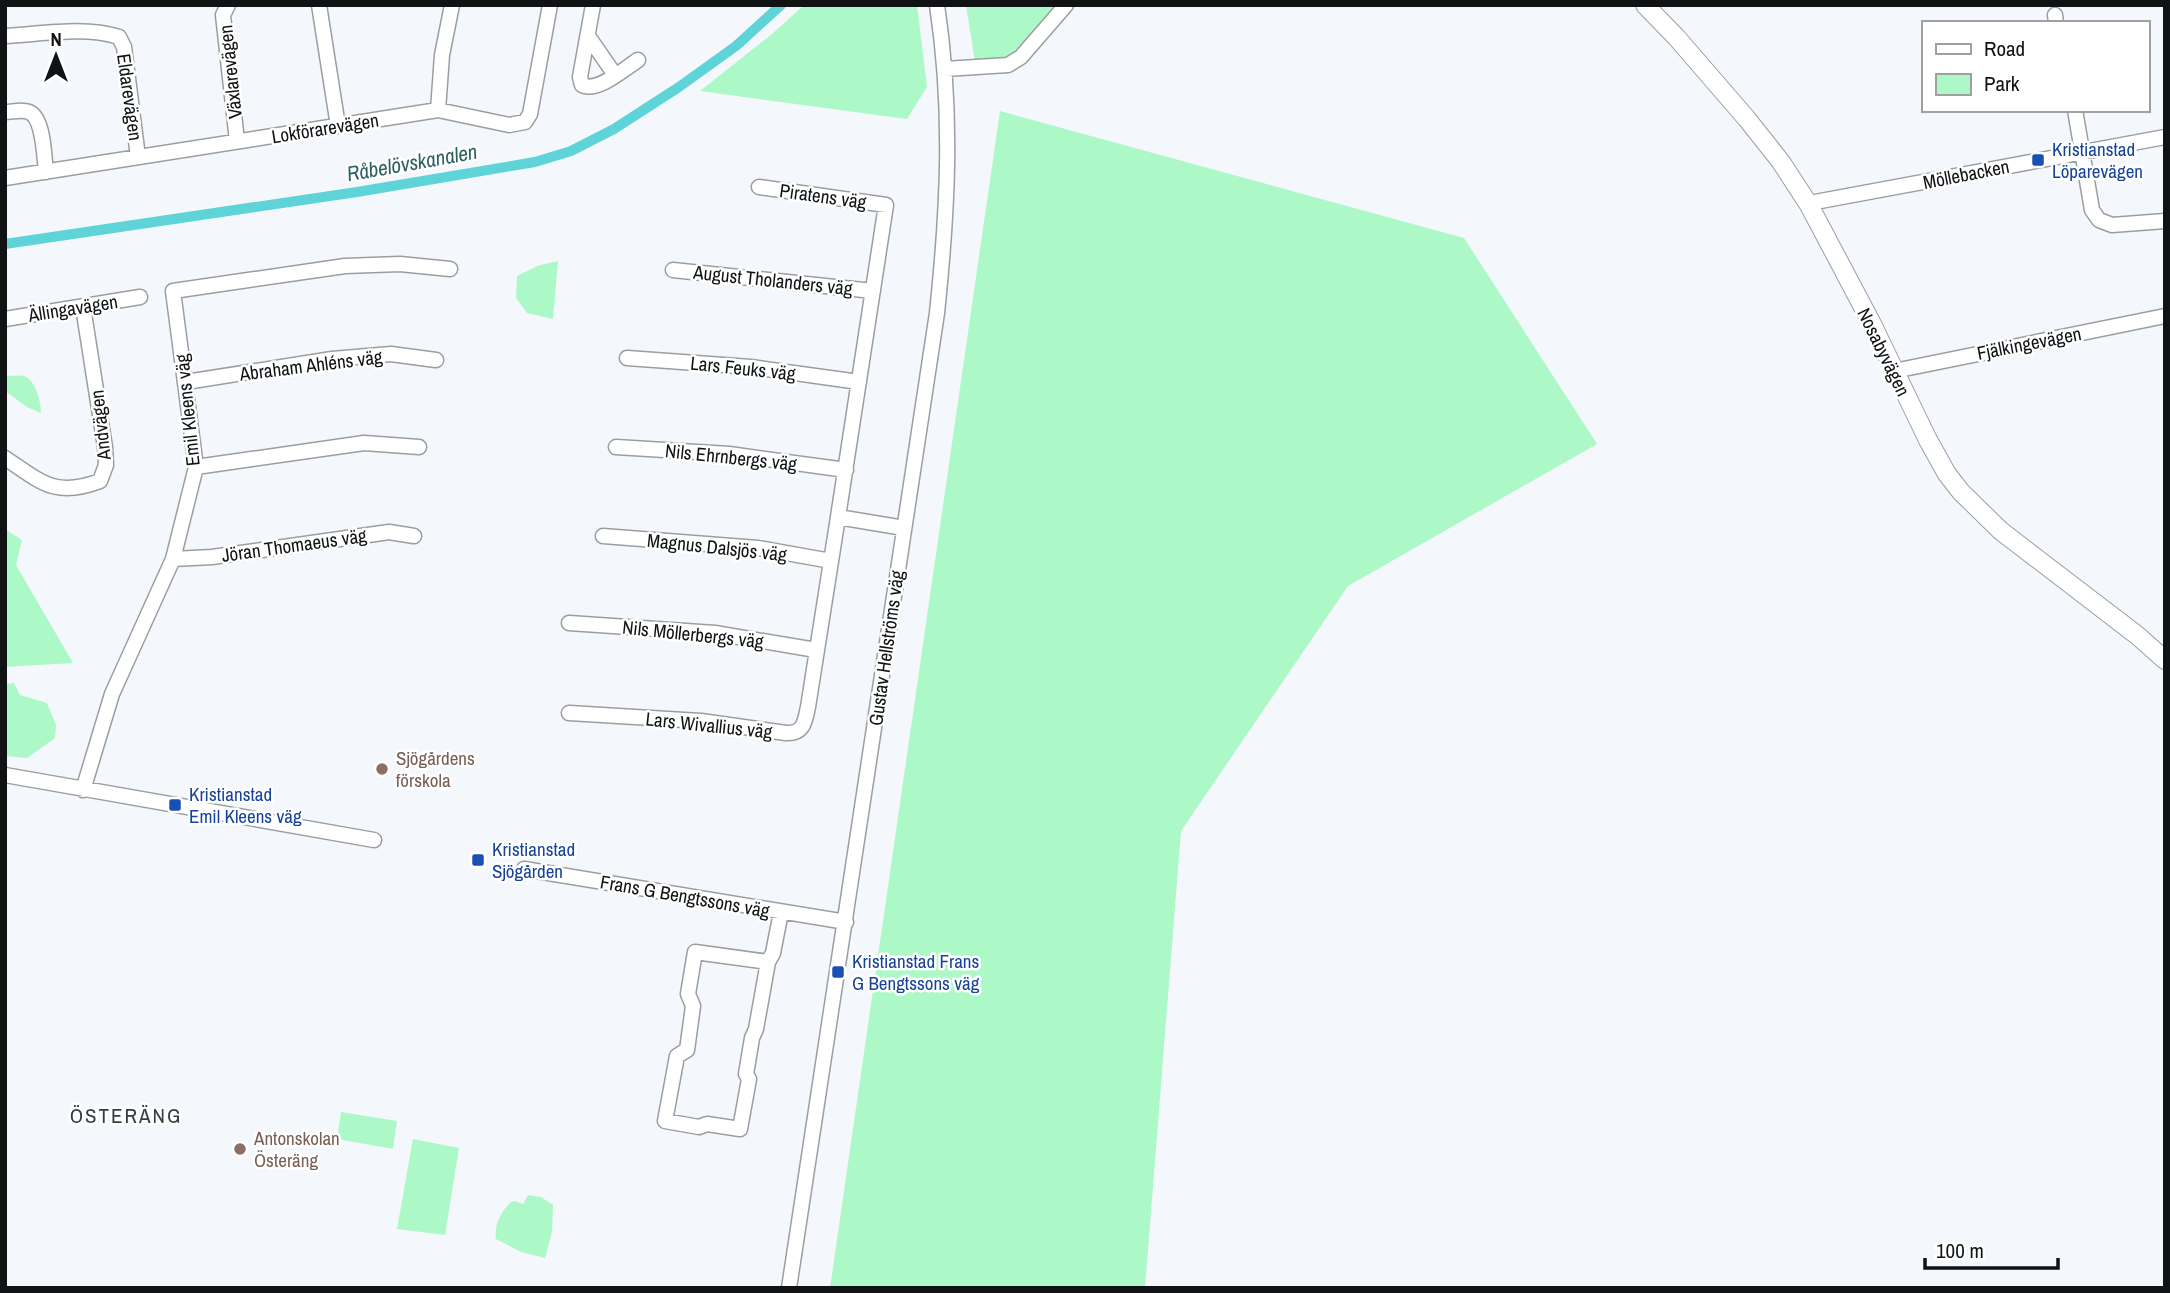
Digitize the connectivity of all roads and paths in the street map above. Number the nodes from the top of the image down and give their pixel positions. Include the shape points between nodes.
1 (228, 5) edge
2 (318, 5) edge
3 (452, 5) edge
4 (550, 5) edge
5 (593, 5) edge
6 (937, 5) edge
7 (1066, 5) edge
8 (1645, 5) edge
9 (5, 36) edge
10 (588, 36) junction
11 (638, 60) dead end
12 (945, 69) junction
13 (615, 75) junction
14 (438, 110) junction
15 (5, 112) edge
16 (2075, 112) edge
17 (338, 126) junction
18 (2165, 137) edge
19 (237, 141) junction
20 (2081, 153) junction
21 (138, 157) junction
22 (46, 172) junction
23 (5, 178) edge
24 (759, 187) dead end
25 (886, 205) joint
26 (1809, 205) junction
27 (2165, 221) edge
28 (450, 269) dead end
29 (673, 270) dead end
30 (873, 291) junction
31 (140, 297) dead end
32 (83, 307) junction
33 (2165, 316) edge
34 (5, 318) edge
35 (627, 358) dead end
36 (436, 360) dead end
37 (1894, 371) junction
38 (186, 382) junction
39 (859, 382) junction
40 (419, 447) dead end
41 (616, 447) dead end
42 (5, 458) edge
43 (196, 467) junction
44 (846, 470) junction
45 (838, 517) junction
46 (904, 527) junction
47 (414, 536) dead end
48 (603, 536) dead end
49 (173, 559) junction
50 (831, 561) junction
51 (569, 623) dead end
52 (817, 650) junction
53 (2165, 660) edge
54 (569, 713) dead end
55 (5, 775) edge
56 (83, 790) junction
57 (374, 840) dead end
58 (524, 869) dead end
59 (781, 912) junction
60 (846, 922) junction
61 (768, 962) junction
62 (789, 1288) edge

1 - 19 street, Växlarevägen via 223,15
2 - 17 street
3 - 14 street
4 - 14 street, Lokförarevägen via 525,122 509,125
5 - 10 street
6 - 12 street, Gustav Hellströms väg
7 - 12 street via 1021,57 1008,65
8 - 26 main road, Nosabyvägen via 1747,119
9 - 21 street, Eldarevägen via 77,32 119,37
10 - 13 street
10 - 13 street via 582,85 596,87
11 - 13 street
12 - 46 street, Gustav Hellströms väg via 948,178 942,270
14 - 17 street, Lokförarevägen
15 - 22 street via 27,110 35,116
16 - 20 street
17 - 19 street, Lokförarevägen
18 - 20 street, Möllebacken
19 - 21 street, Lokförarevägen
20 - 26 street, Möllebacken
20 - 27 street via 2092,209 2099,220 2112,225
21 - 22 street, Lokförarevägen
22 - 23 street, Lokförarevägen
24 - 25 street, Piratens väg
25 - 30 street, Lars Wivallius väg
26 - 37 main road, Nosabyvägen
28 - 38 street, Emil Kleens väg via 400,264 345,266 173,290
29 - 30 street, August Tholanders väg
30 - 39 street, Lars Wivallius väg
31 - 32 street, Ällingavägen
32 - 34 street, Ällingavägen
32 - 42 street, Andvägen via 105,447 106,466 100,481 60,489
33 - 37 street, Fjälkingevägen
35 - 39 street, Lars Feuks väg via 751,367
36 - 38 street, Abraham Ahléns väg via 391,354 331,359
37 - 53 main road, Nosabyvägen via 1947,474 1981,513
38 - 43 street, Emil Kleens väg
39 - 44 street, Lars Wivallius väg
40 - 43 street via 364,443
41 - 44 street, Nils Ehrnbergs väg via 729,454
43 - 49 street, Emil Kleens väg
44 - 45 street, Lars Wivallius väg
45 - 46 street
45 - 50 street, Lars Wivallius väg
46 - 60 street, Gustav Hellströms väg
47 - 49 street, Jöran Thomaeus väg via 389,532
48 - 50 street, Magnus Dalsjös väg via 758,548
49 - 56 street, Emil Kleens väg via 112,694
50 - 52 street, Lars Wivallius väg
51 - 52 street, Nils Möllerbergs väg via 715,633
52 - 54 street, Lars Wivallius väg via 805,721 794,733 701,721
55 - 56 street
56 - 57 street
58 - 59 street, Frans G Bengtssons väg
59 - 60 street, Frans G Bengtssons väg
59 - 61 street
60 - 62 street, Gustav Hellströms väg
61 - 61 street via 740,1129 665,1121 677,1056 687,1050 693,1006 688,994 695,952

